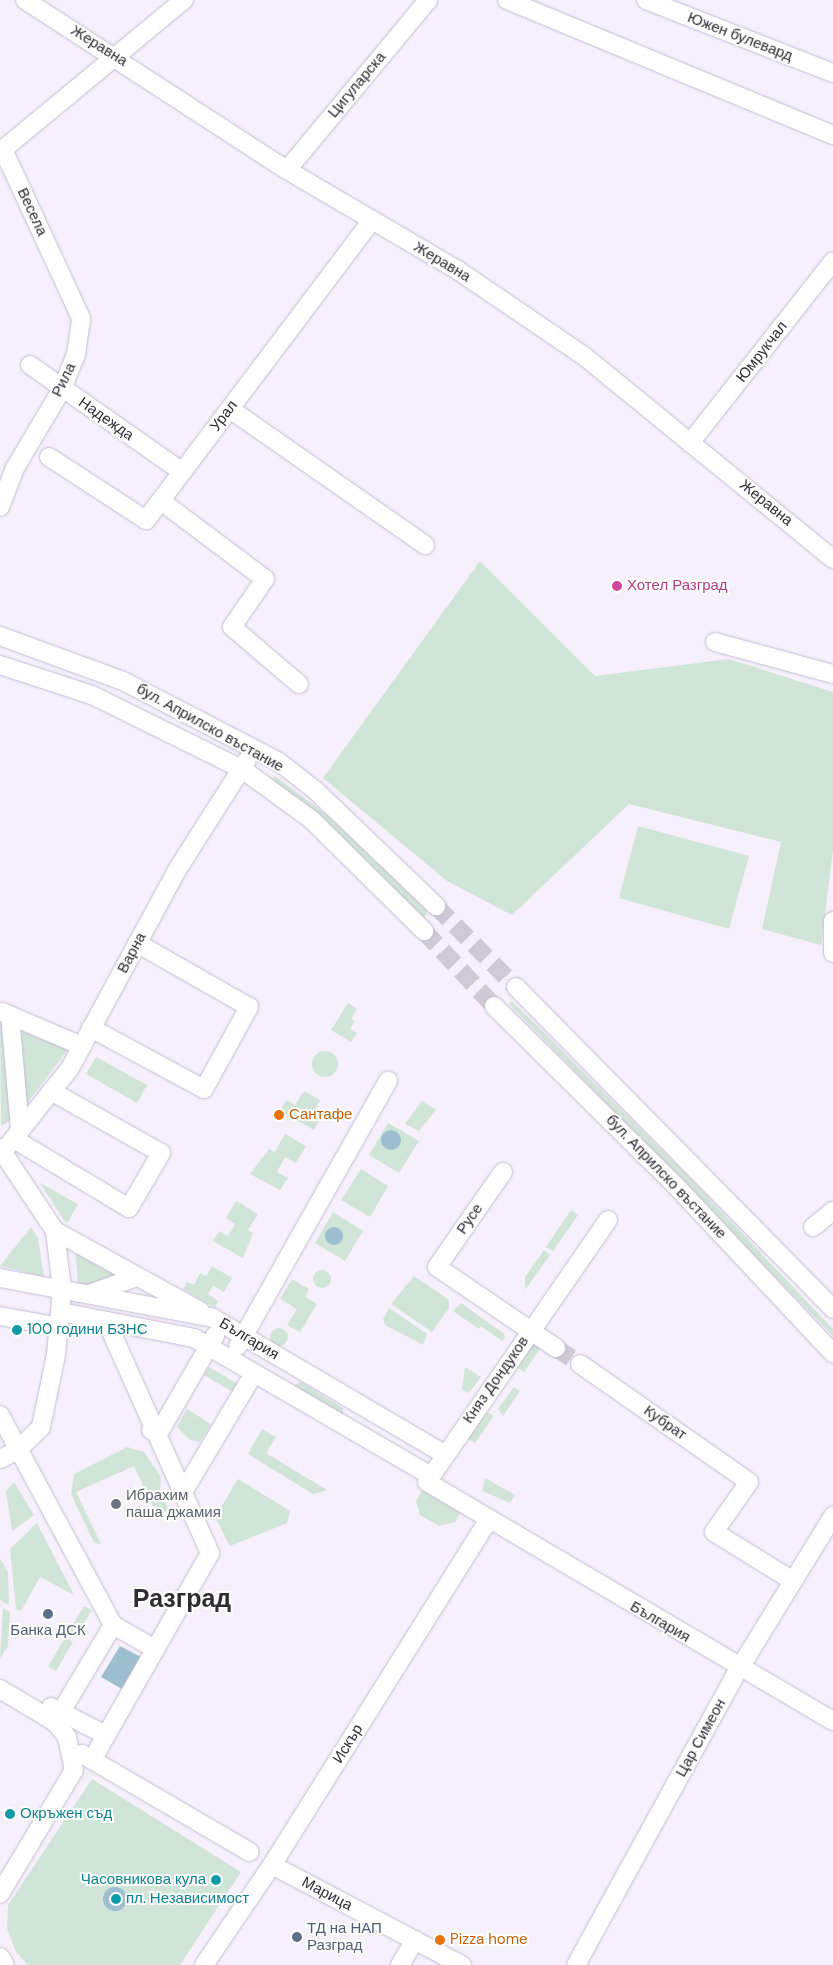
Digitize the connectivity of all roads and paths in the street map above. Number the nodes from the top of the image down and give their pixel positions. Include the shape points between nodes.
1 (25, 0) edge
2 (184, 0) edge
3 (428, 0) edge
4 (507, 0) edge
5 (646, 0) edge
6 (113, 55) junction
7 (833, 73) edge
8 (833, 135) edge
9 (2, 150) edge
10 (287, 170) junction
11 (372, 220) junction
12 (48, 247) joint
13 (833, 261) edge
14 (30, 365) dead end
15 (62, 389) junction
16 (230, 409) junction
17 (690, 443) junction
18 (49, 457) dead end
19 (182, 472) junction
20 (161, 501) junction
21 (0, 507) edge
22 (425, 545) dead end
23 (833, 559) edge
24 (0, 636) edge
25 (715, 642) dead end
26 (0, 665) edge
27 (833, 674) edge
28 (299, 684) dead end
29 (254, 749) junction
30 (242, 769) junction
31 (436, 906) tunnel mouth
32 (833, 921) edge
33 (424, 931) tunnel mouth
34 (137, 943) junction
35 (833, 953) edge
36 (516, 987) tunnel mouth
37 (494, 1006) tunnel mouth
38 (5, 1013) edge
39 (91, 1028) junction
40 (82, 1046) junction
41 (388, 1081) dead end
42 (51, 1091) junction
43 (9, 1143) edge
44 (503, 1172) dead end
45 (833, 1211) edge
46 (608, 1220) dead end
47 (813, 1227) dead end
48 (55, 1231) junction
49 (137, 1276) junction
50 (0, 1278) edge
51 (62, 1289) junction
52 (88, 1295) junction
53 (833, 1309) edge
54 (0, 1316) edge
55 (60, 1319) junction
56 (106, 1321) junction
57 (218, 1321) junction
58 (531, 1330) junction
59 (243, 1336) junction
60 (209, 1346) junction
61 (556, 1348) tunnel mouth
62 (833, 1353) edge
63 (231, 1359) junction
64 (580, 1364) tunnel mouth
65 (254, 1373) junction
66 (0, 1415) edge
67 (151, 1430) junction
68 (18, 1450) junction
69 (446, 1455) junction
70 (0, 1459) edge
71 (431, 1476) junction
72 (182, 1494) junction
73 (833, 1516) edge
74 (488, 1520) junction
75 (793, 1581) junction
76 (113, 1625) junction
77 (155, 1649) junction
78 (739, 1669) junction
79 (0, 1677) edge
80 (0, 1689) edge
81 (58, 1717) junction
82 (833, 1721) edge
83 (106, 1735) junction
84 (72, 1751) junction
85 (92, 1760) junction
86 (250, 1852) dead end
87 (272, 1865) junction
88 (0, 1894) edge
89 (415, 1940) junction
90 (0, 1957) edge
91 (5, 1965) edge
92 (204, 1965) edge
93 (400, 1965) edge
94 (462, 1965) edge
95 (576, 1965) edge

1 - 6 street, Жеравна
2 - 6 street
3 - 10 street, Цигуларска
4 - 8 street
5 - 7 street, Южен булевард
6 - 9 street
6 - 10 street, Жеравна
9 - 12 street, Весела
10 - 11 street, Жеравна
11 - 16 street, Урал
11 - 17 street, Жеравна via 459,271 584,356
12 - 15 street, Рила via 81,318 76,355
13 - 17 street, Юмрукчал
14 - 15 street, Надежда
15 - 19 street, Надежда
15 - 21 street, Рила via 15,468
16 - 19 street, Урал
16 - 22 street
17 - 23 street, Жеравна
18 - 20 street, Урал via 146,520
19 - 20 street, Урал
20 - 28 street via 265,579 232,627
24 - 29 street, бул. Априлско въстание via 123,681
25 - 27 street
26 - 30 street, бул. Априлско въстание via 92,695
29 - 30 street, Варна
29 - 31 street, бул. Априлско въстание via 315,790
30 - 33 street, бул. Априлско въстание via 312,820
30 - 34 street, Варна
32 - 35 street
34 - 39 street, Варна
34 - 39 street via 250,1007 204,1089
36 - 53 street, бул. Априлско въстание
37 - 62 street, бул. Априлско въстание via 675,1185
38 - 40 street
38 - 43 street
39 - 40 street, Варна
40 - 42 street, Варна
41 - 59 street
42 - 43 street, Варна
42 - 43 street via 161,1153 129,1208
43 - 48 street
44 - 58 street, Русе via 437,1267
45 - 47 street
46 - 58 street, Княз Дондуков
48 - 49 street
48 - 51 street
49 - 52 street
49 - 57 street
50 - 51 street, България
51 - 52 street, България
51 - 55 street
52 - 57 street, България
54 - 55 street, България
55 - 56 street, България
55 - 68 street via 41,1427
56 - 60 street, България via 194,1338
56 - 67 street
57 - 59 street, България
57 - 60 street
58 - 61 street
58 - 69 street, Княз Дондуков
59 - 63 street
59 - 69 street, България
60 - 63 street, България
60 - 67 street via 161,1429
63 - 65 street, България
64 - 75 street, Кубрат via 749,1482 714,1532
65 - 71 street, България
65 - 72 street
66 - 68 street
67 - 72 street
68 - 70 street
68 - 76 street
69 - 71 street, Княз Дондуков
71 - 74 street via 427,1482
72 - 77 street via 210,1553
73 - 75 street, Цар Симеон
74 - 78 street, България
74 - 87 street, Искър
75 - 78 street, Цар Симеон
76 - 77 street
76 - 81 street
77 - 83 street
78 - 82 street, България
78 - 95 street, Цар Симеон
79 - 81 street
80 - 81 street
81 - 83 street
81 - 84 street
83 - 85 street
84 - 85 street
84 - 88 street via 74,1770
85 - 86 street
87 - 89 street, Марица
87 - 92 street, Искър
89 - 93 street
89 - 94 street, Марица
90 - 91 street

